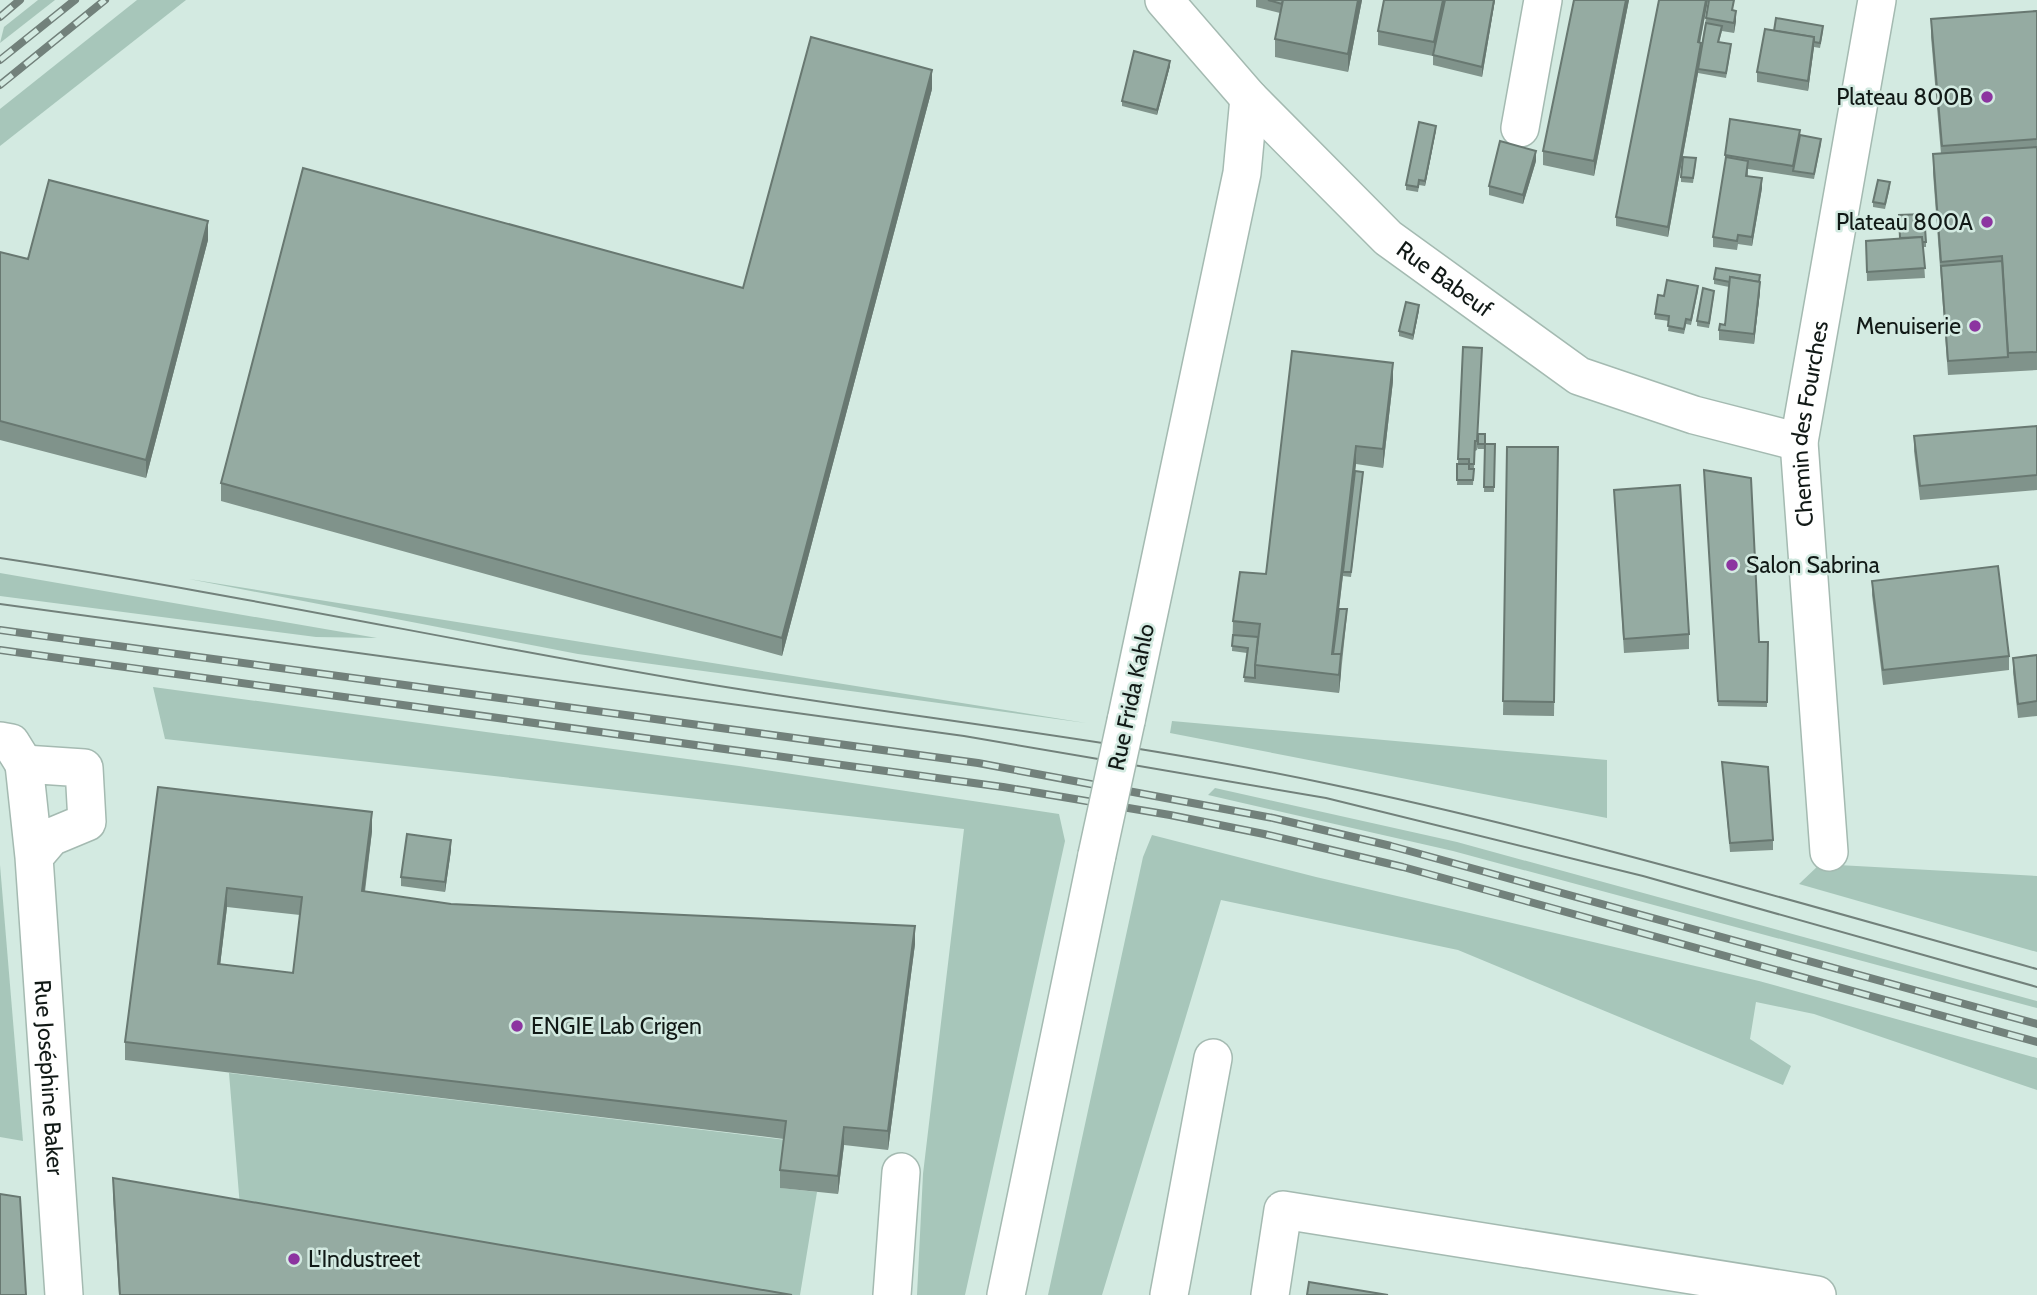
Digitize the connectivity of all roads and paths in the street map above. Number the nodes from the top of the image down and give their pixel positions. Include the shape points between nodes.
1 (1164, 0) edge
2 (1543, 0) edge
3 (1877, 0) edge
4 (1249, 98) junction
5 (1520, 128) dead end
6 (1799, 442) junction
7 (12, 752) edge
8 (1829, 852) dead end
9 (34, 857) junction
10 (1213, 1058) dead end
11 (901, 1172) dead end
12 (64, 1295) edge
13 (892, 1295) edge
14 (1006, 1295) edge
15 (1169, 1295) edge
16 (1270, 1295) edge
17 (1817, 1295) edge

1 - 4 street, Rue Babeuf
2 - 5 street
3 - 6 street, Chemin des Fourches
4 - 6 street, Rue Babeuf via 1388,238 1579,376 1694,415
4 - 14 street, Rue Frida Kahlo, bridge via 1242,173
6 - 8 street, Chemin des Fourches
7 - 9 street, Rue Joséphine Baker
7 - 9 street via 84,768 87,821 51,837
9 - 12 street, Rue Joséphine Baker
10 - 15 street
11 - 13 street
16 - 17 street via 1283,1210

